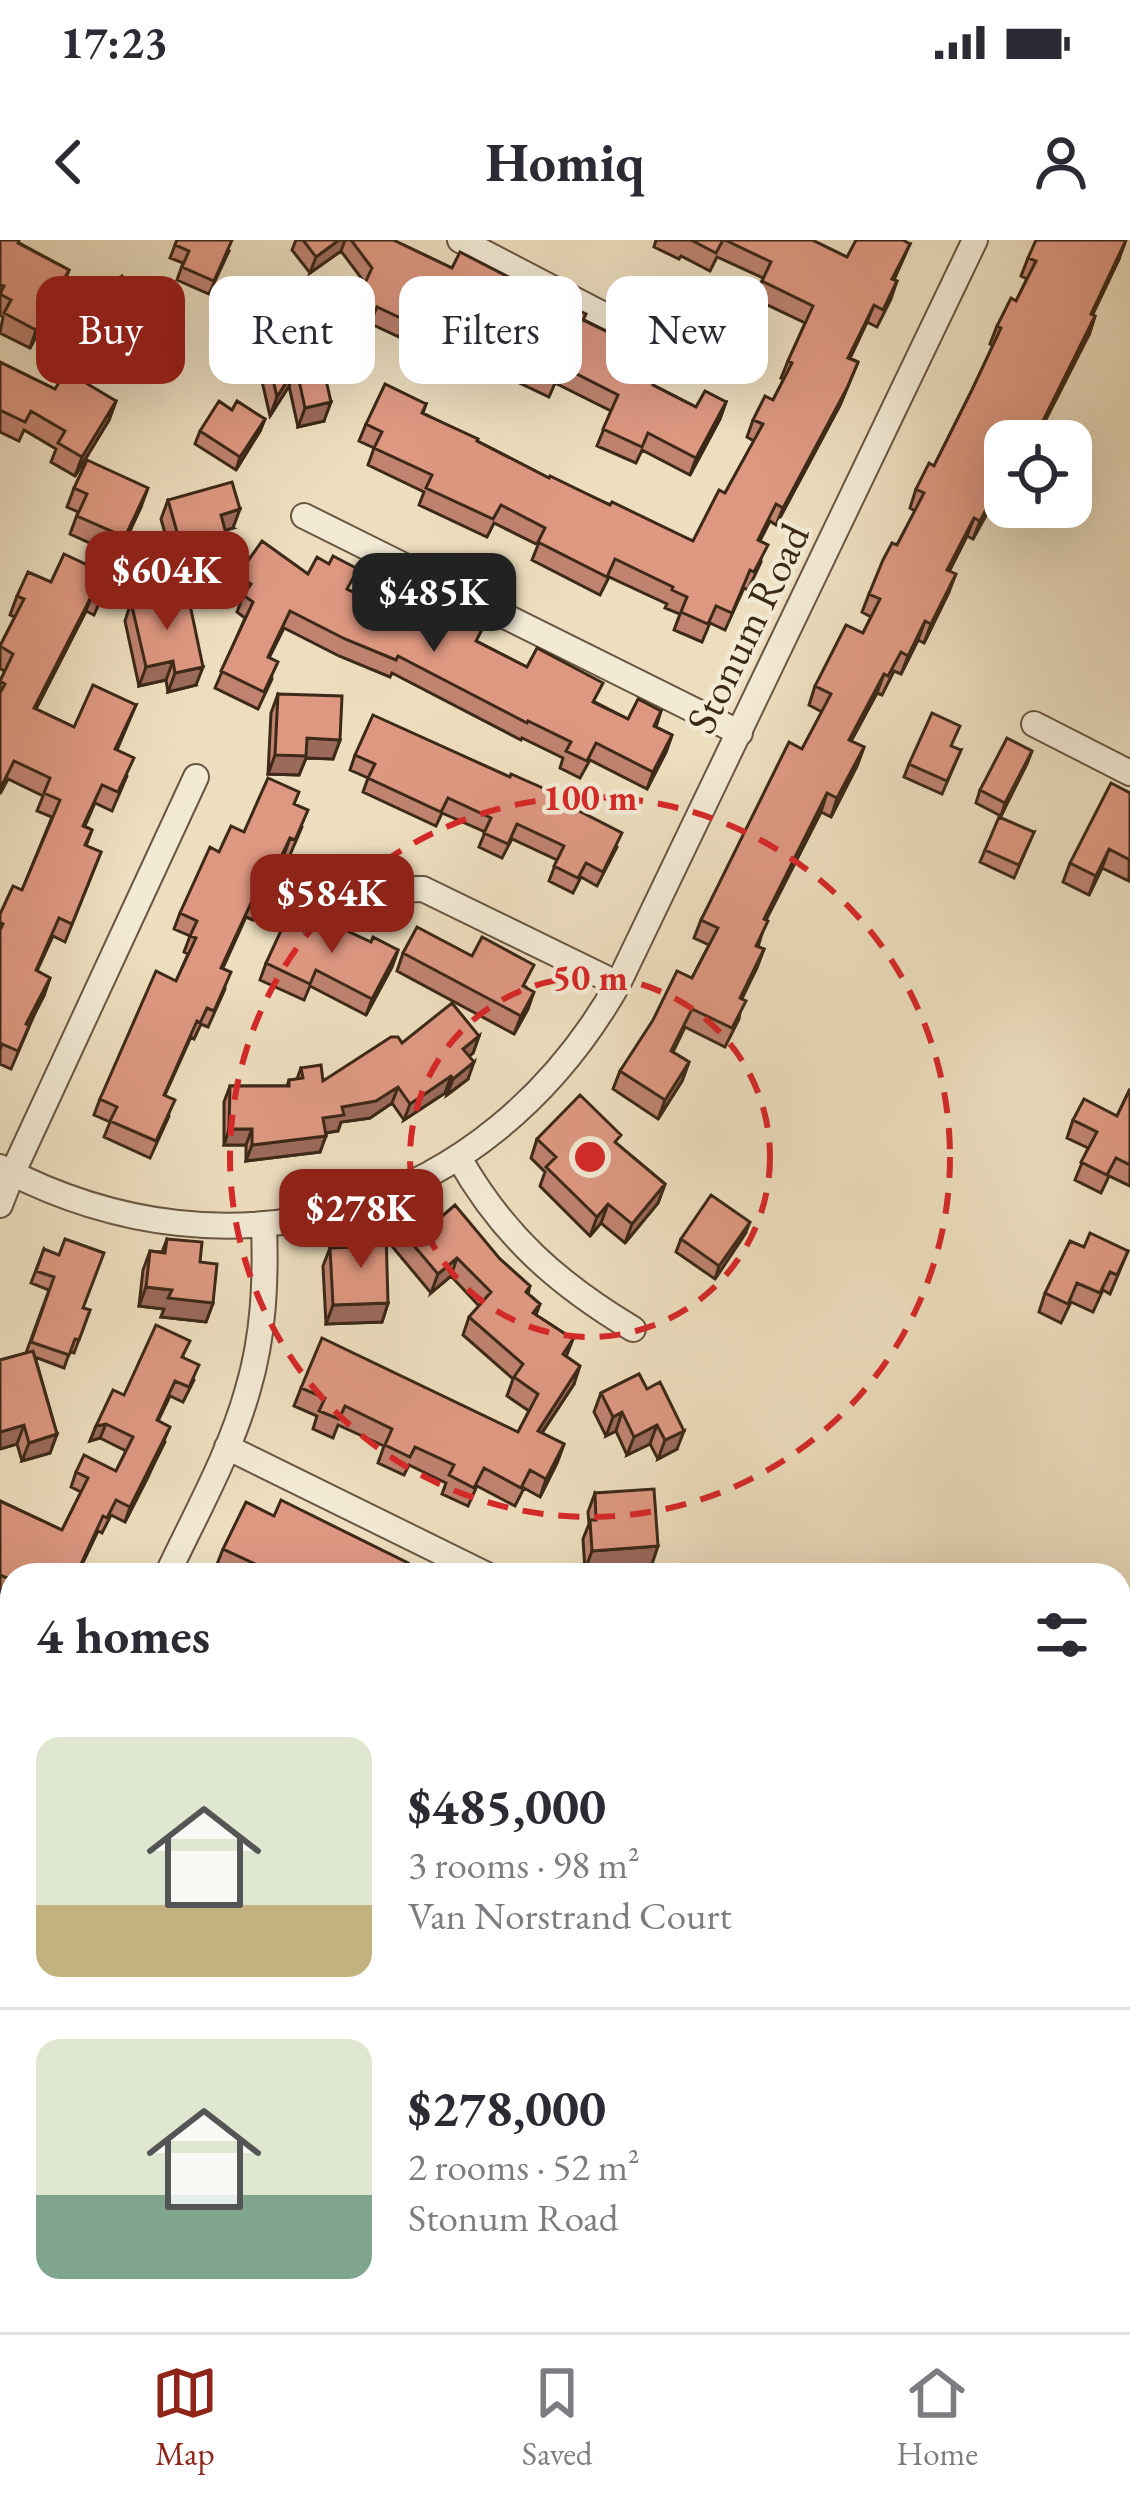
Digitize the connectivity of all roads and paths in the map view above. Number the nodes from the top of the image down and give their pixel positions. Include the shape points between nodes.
1 (460, 240) edge
2 (975, 240) edge
3 (606, 316) edge
4 (304, 516) dead end
5 (1034, 724) dead end
6 (740, 734) junction
7 (1130, 773) edge
8 (196, 777) dead end
9 (365, 890) dead end
10 (618, 984) junction
11 (459, 1159) junction
12 (6, 1170) edge
13 (0, 1205) edge
14 (264, 1224) junction
15 (633, 1329) dead end
16 (227, 1447) junction
17 (173, 1563) edge
18 (463, 1563) edge

1 - 3 street
2 - 6 street, Stonum Road
4 - 6 street
5 - 7 street
6 - 10 street, Stonum Road
8 - 12 street
9 - 10 street via 423,889
10 - 11 street, Stonum Road via 547,1084
11 - 14 street, Stonum Road via 360,1204
11 - 15 street via 533,1257
12 - 13 street
12 - 14 street, Stonum Road via 122,1215
14 - 16 street via 260,1337
16 - 17 street
16 - 18 street

